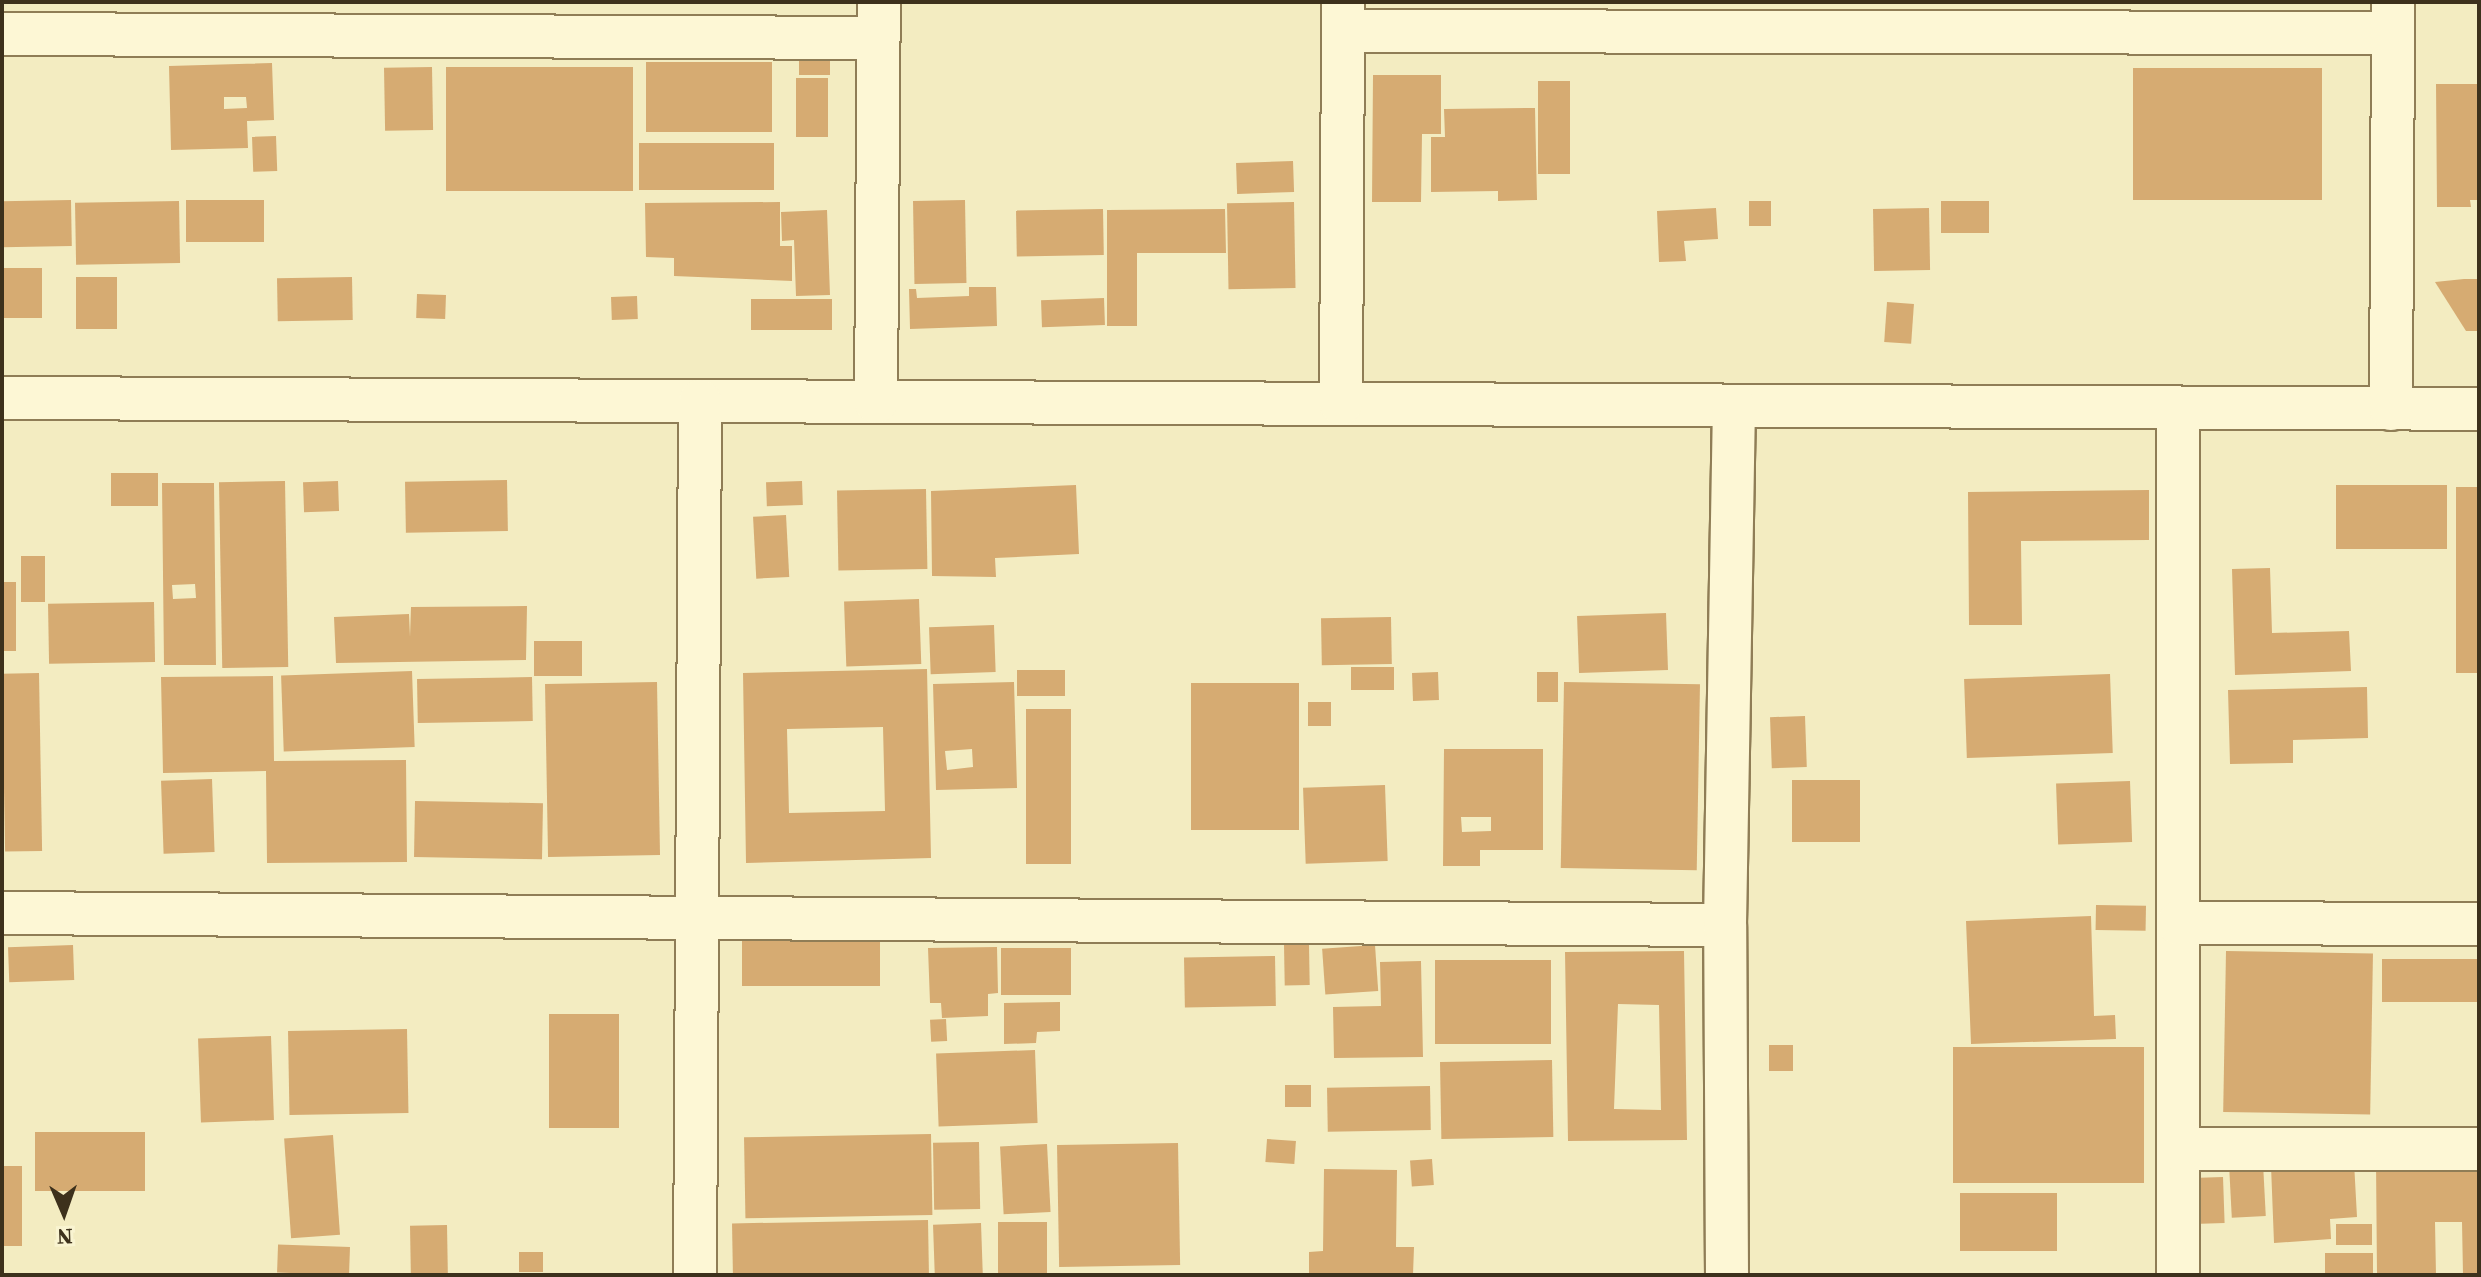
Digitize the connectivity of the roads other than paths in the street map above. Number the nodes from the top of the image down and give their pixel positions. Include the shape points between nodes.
1 (1343, 16) edge
2 (1907, 17) edge
3 (2393, 17) edge
4 (431, 19) edge
5 (878, 20) edge
6 (2, 34) edge
7 (2, 398) edge
8 (700, 401) junction
9 (876, 402) junction
10 (1341, 404) junction
11 (1734, 406) junction
12 (2178, 408) junction
13 (2391, 409) junction
14 (2479, 409) edge
15 (2, 913) edge
16 (697, 918) junction
17 (2178, 923) junction
18 (2479, 924) edge
19 (1725, 925) junction
20 (2178, 1149) junction
21 (2479, 1149) edge
22 (695, 1275) edge
23 (1727, 1275) edge
24 (2178, 1275) edge

1 - 2 street
1 - 10 street
2 - 3 street
3 - 13 street
4 - 5 street
4 - 6 street
5 - 9 street
7 - 8 street
8 - 9 street
8 - 16 street
9 - 10 street
10 - 11 street
11 - 12 street
11 - 19 street
12 - 13 street
12 - 17 street
13 - 14 street
15 - 16 street
16 - 19 street
16 - 22 street
17 - 18 street
17 - 20 street
19 - 23 street
20 - 21 street
20 - 24 street

